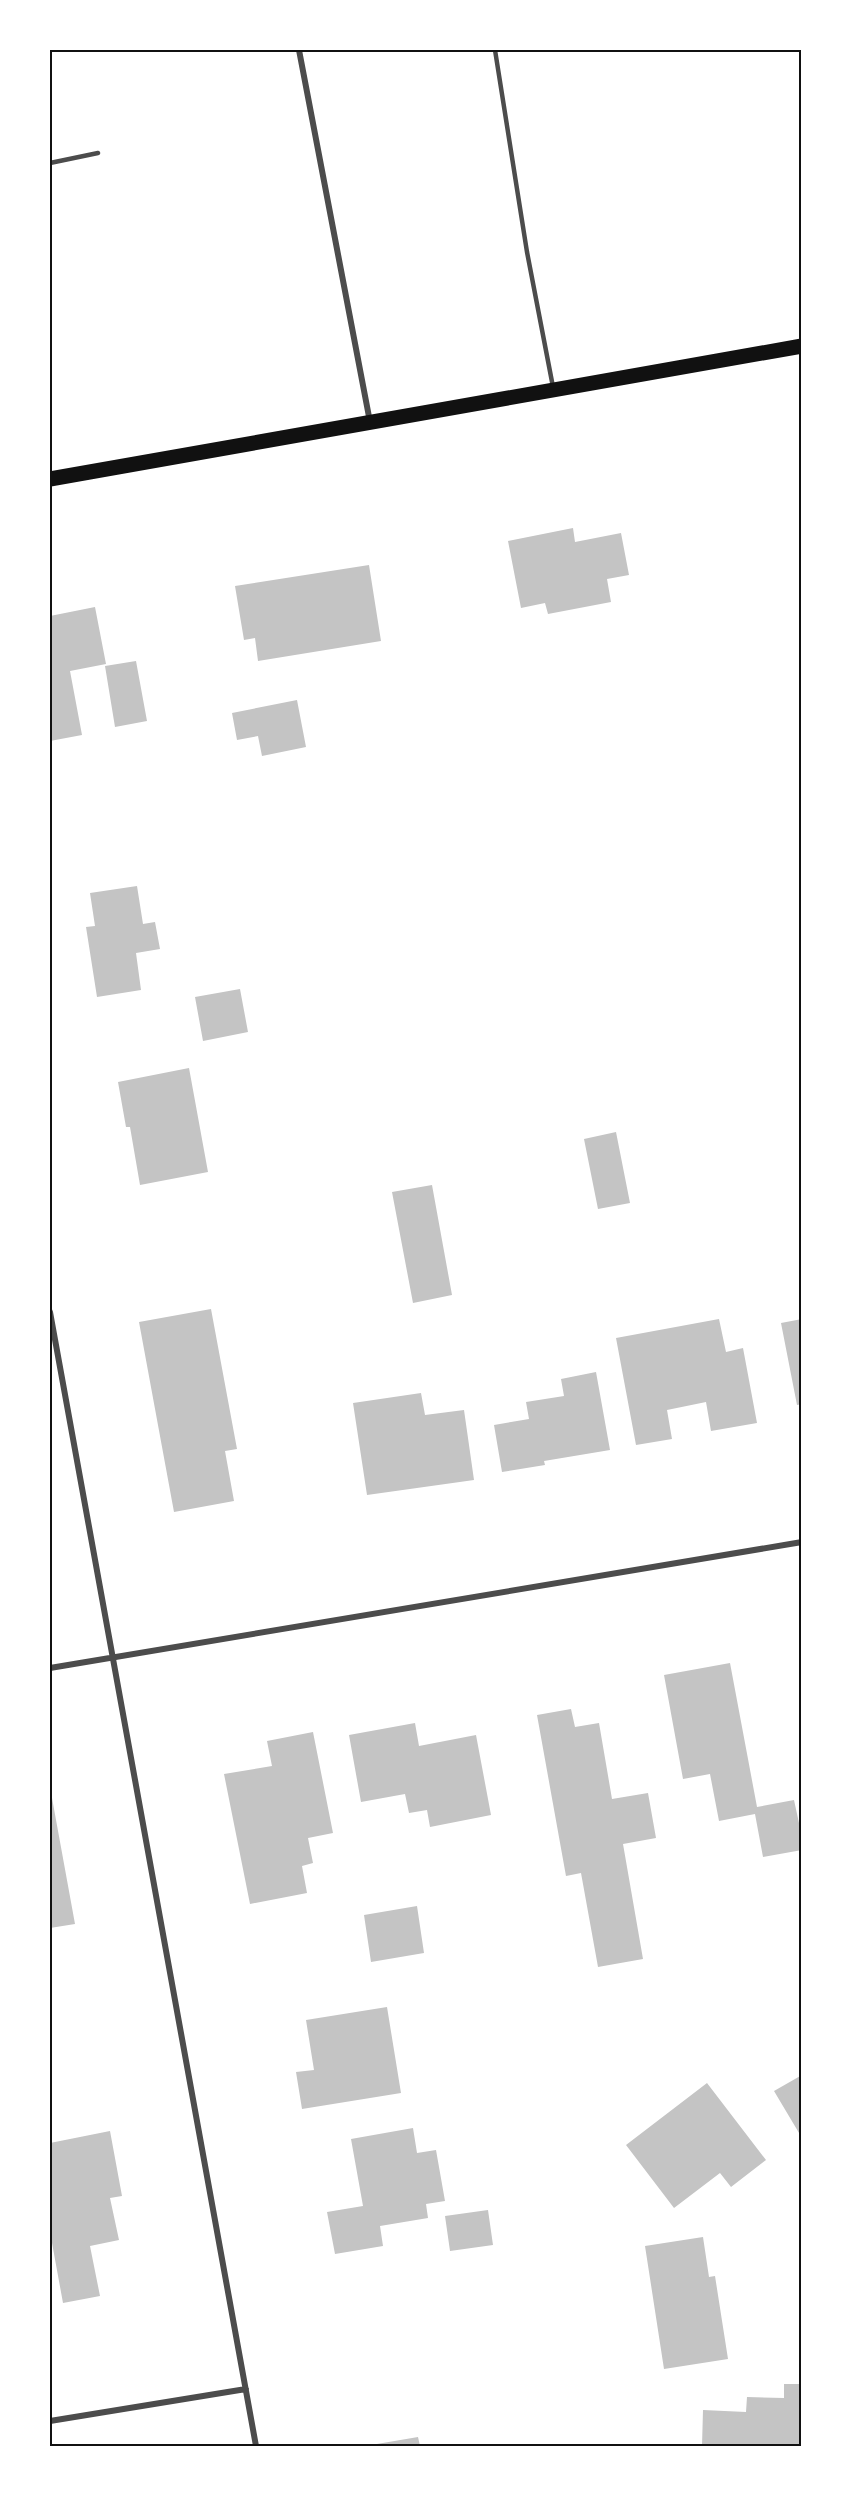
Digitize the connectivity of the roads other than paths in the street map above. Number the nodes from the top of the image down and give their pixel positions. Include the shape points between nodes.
1 (299, 50) edge
2 (495, 50) edge
3 (98, 153) dead end
4 (50, 163) edge
5 (801, 346) edge
6 (554, 390) junction
7 (370, 422) junction
8 (50, 479) edge
9 (50, 1312) edge
10 (801, 1542) edge
11 (113, 1658) junction
12 (50, 1668) edge
13 (246, 2389) junction
14 (50, 2421) edge
15 (256, 2446) edge

1 - 7 street
2 - 6 lane via 527,252
3 - 4 lane
5 - 6 main road
6 - 7 main road
7 - 8 main road
9 - 11 street
10 - 11 street
11 - 12 street
11 - 13 street
13 - 14 street
13 - 15 street

